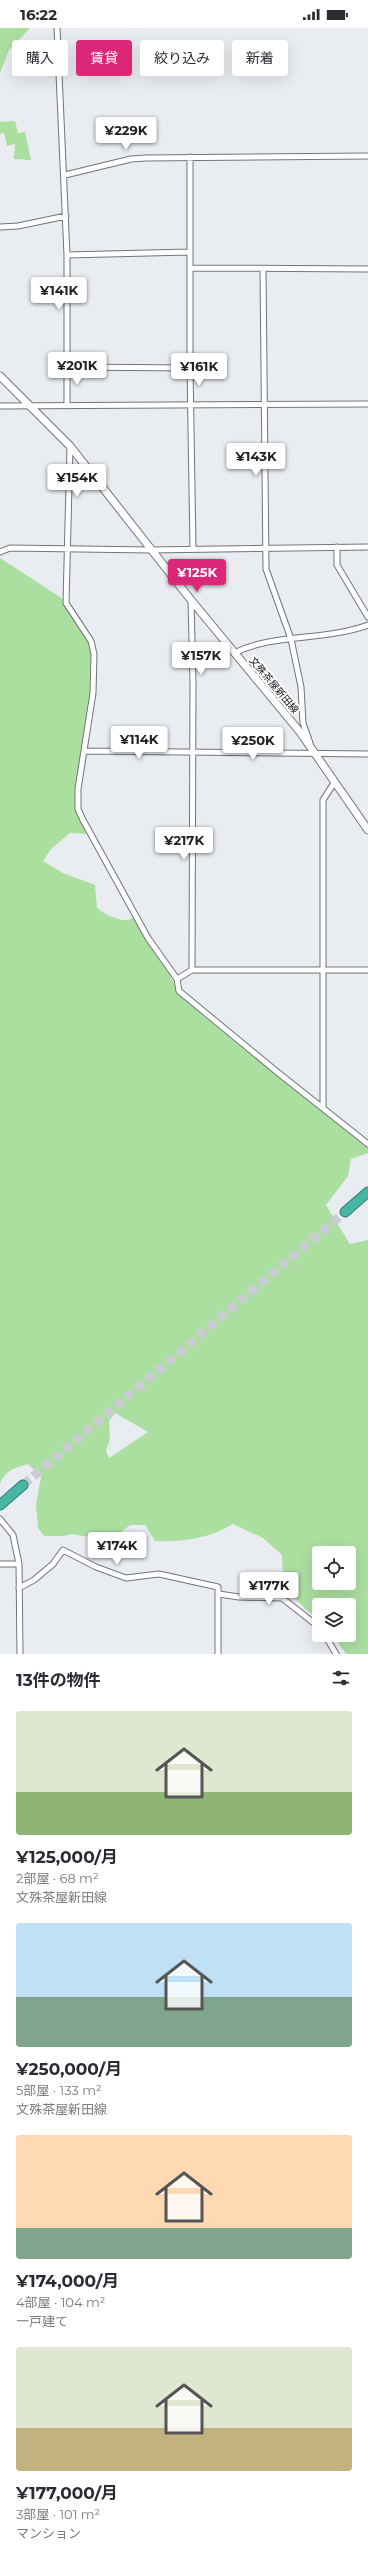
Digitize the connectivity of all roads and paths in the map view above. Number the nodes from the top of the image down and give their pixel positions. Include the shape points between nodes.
1 (57, 28) edge
2 (368, 156) edge
3 (190, 157) junction
4 (65, 175) junction
5 (66, 216) junction
6 (0, 227) edge
7 (189, 252) junction
8 (67, 255) junction
9 (190, 268) junction
10 (368, 269) edge
11 (263, 270) junction
12 (69, 367) junction
13 (190, 368) junction
14 (0, 376) edge
15 (368, 404) edge
16 (0, 406) edge
17 (30, 406) junction
18 (67, 406) junction
19 (191, 406) junction
20 (262, 406) junction
21 (70, 446) junction
22 (368, 547) edge
23 (192, 548) junction
24 (264, 548) junction
25 (337, 548) junction
26 (68, 549) junction
27 (150, 550) junction
28 (0, 552) edge
29 (191, 600) junction
30 (368, 617) edge
31 (368, 625) edge
32 (290, 640) junction
33 (234, 653) junction
34 (85, 752) junction
35 (193, 752) junction
36 (314, 752) junction
37 (368, 754) edge
38 (334, 783) junction
39 (368, 830) edge
40 (192, 970) junction
41 (323, 970) junction
42 (368, 970) edge
43 (177, 979) junction
44 (323, 1108) junction
45 (368, 1144) edge
46 (368, 1192) edge
47 (345, 1212) tunnel mouth
48 (24, 1485) tunnel mouth
49 (0, 1505) edge
50 (0, 1519) edge
51 (0, 1564) edge
52 (19, 1564) junction
53 (19, 1588) junction
54 (219, 1594) junction
55 (312, 1622) edge
56 (329, 1642) edge
57 (20, 1654) edge
58 (218, 1654) edge
59 (336, 1654) edge

1 - 4 street via 58,93
2 - 3 street
3 - 4 street via 131,159
3 - 7 street
4 - 5 street
5 - 6 street
5 - 8 street
7 - 8 street
7 - 9 street
8 - 12 street
9 - 11 street
9 - 13 street
10 - 11 street
11 - 20 street
12 - 13 street
12 - 18 street
13 - 19 street
14 - 17 main road, 文殊茶屋新田線
15 - 20 street
16 - 17 street
17 - 18 street
17 - 21 main road, 文殊茶屋新田線
18 - 19 street
19 - 20 street
19 - 23 street
20 - 24 street via 266,514
21 - 26 street
21 - 27 main road, 文殊茶屋新田線
22 - 25 street
23 - 24 street
23 - 27 street
24 - 25 street
24 - 32 street via 268,581
25 - 30 street via 337,565
26 - 27 street
26 - 28 street via 10,548
26 - 34 street via 66,603 91,642 94,654 93,693
27 - 29 main road, 文殊茶屋新田線
29 - 33 main road, 文殊茶屋新田線
29 - 35 street
31 - 32 street
32 - 33 street via 250,645
32 - 36 street via 301,687 303,723
33 - 36 main road, 文殊茶屋新田線
34 - 35 street
34 - 43 street via 78,789 78,809 148,938
35 - 36 street
35 - 40 street
36 - 37 street
36 - 38 main road, 文殊茶屋新田線
38 - 39 main road, 文殊茶屋新田線 via 353,810 362,818
38 - 41 street via 323,800
40 - 41 street
40 - 43 street
41 - 42 street
41 - 44 street
43 - 44 street via 179,990 188,999
44 - 45 street
46 - 47 highway
48 - 49 highway
50 - 52 street via 13,1535
51 - 52 street
52 - 53 street
53 - 54 street via 48,1568 63,1550 126,1578 159,1574 218,1587
53 - 57 street
54 - 55 street via 282,1598
54 - 58 street
56 - 59 street

